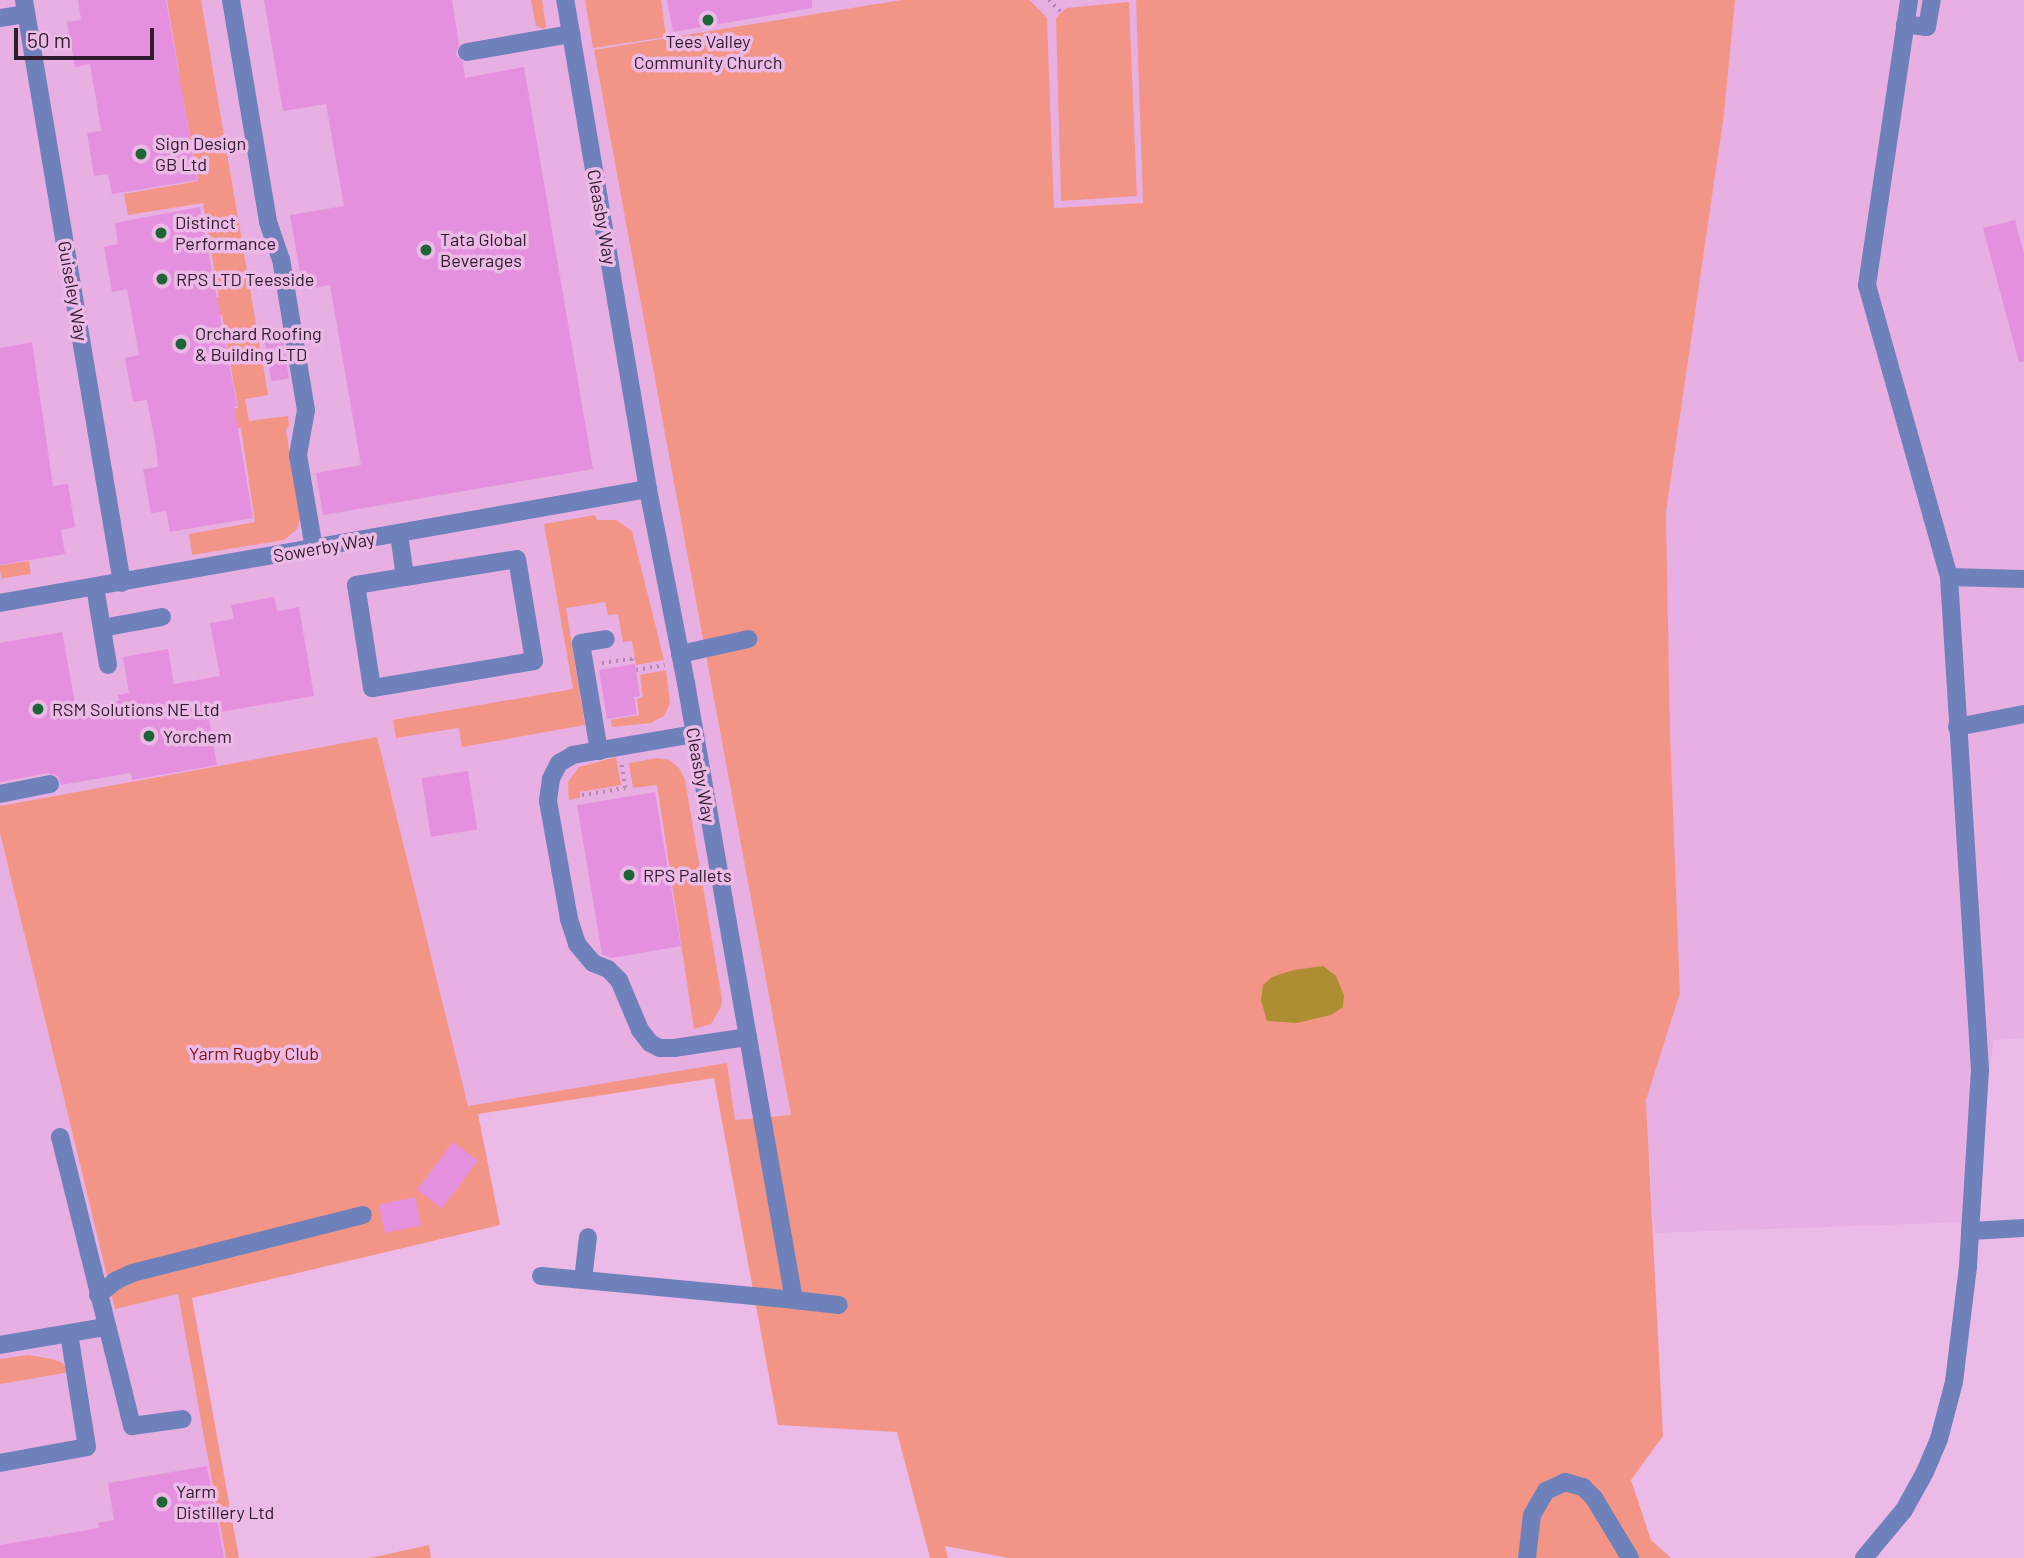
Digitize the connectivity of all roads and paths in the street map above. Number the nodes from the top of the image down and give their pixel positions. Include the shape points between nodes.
1 (231, 0) edge
2 (565, 0) edge
3 (1049, 0) edge
4 (1909, 0) edge
5 (1932, 0) edge
6 (25, 7) edge
7 (1061, 12) dead end
8 (0, 18) edge
9 (1905, 24) junction
10 (571, 34) junction
11 (467, 52) dead end
12 (648, 489) junction
13 (398, 534) junction
14 (314, 549) junction
15 (405, 577) junction
16 (1948, 577) junction
17 (2024, 579) edge
18 (122, 583) junction
19 (95, 587) junction
20 (0, 603) edge
21 (162, 617) dead end
22 (102, 628) junction
23 (606, 639) dead end
24 (748, 639) dead end
25 (675, 659) junction
26 (108, 665) dead end
27 (636, 670) dead end
28 (2024, 714) edge
29 (1957, 727) junction
30 (694, 734) junction
31 (619, 748) junction
32 (599, 751) junction
33 (50, 784) dead end
34 (0, 794) edge
35 (582, 795) dead end
36 (748, 1037) junction
37 (60, 1136) dead end
38 (363, 1215) dead end
39 (2024, 1228) edge
40 (1970, 1231) junction
41 (588, 1237) dead end
42 (541, 1276) dead end
43 (583, 1280) junction
44 (98, 1295) junction
45 (794, 1300) junction
46 (839, 1305) dead end
47 (105, 1327) junction
48 (69, 1333) junction
49 (0, 1345) edge
50 (183, 1419) dead end
51 (0, 1462) edge
52 (1527, 1558) edge
53 (1630, 1558) edge
54 (1864, 1558) edge

1 - 14 street via 268,222 281,259 306,410 298,455
2 - 10 street, Cleasby Way
3 - 7 path
4 - 9 street
5 - 9 street via 1927,27
6 - 8 street
6 - 18 street, Guiseley Way
9 - 16 street via 1867,285
10 - 11 street
10 - 12 street, Cleasby Way
12 - 13 street, Sowerby Way
12 - 25 street, Cleasby Way
13 - 14 street, Sowerby Way
13 - 15 street
14 - 18 street, Sowerby Way
15 - 15 street via 517,559 534,661 372,688 356,585
16 - 17 street
16 - 29 street
18 - 19 street, Sowerby Way
19 - 20 street, Sowerby Way
19 - 22 street
21 - 22 street
22 - 26 street
23 - 32 street via 581,643
24 - 25 street
25 - 27 path
25 - 30 street, Cleasby Way
28 - 29 street
29 - 40 street via 1980,1070
30 - 31 street
30 - 36 street, Cleasby Way
31 - 32 street
31 - 35 path via 625,788
32 - 36 street via 573,755 559,763 548,801 577,944 593,963 619,980 650,1043 674,1048
33 - 34 street
36 - 45 street, Cleasby Way
37 - 44 street
38 - 44 street via 132,1273
39 - 40 street
40 - 54 street via 1954,1382 1939,1439 1904,1510
41 - 43 street
42 - 43 street
43 - 45 street
44 - 47 street
45 - 46 street
47 - 48 street
47 - 50 street via 132,1426
48 - 49 street
48 - 51 street via 87,1447
52 - 53 street via 1532,1515 1545,1491 1565,1482 1583,1487 1594,1498

